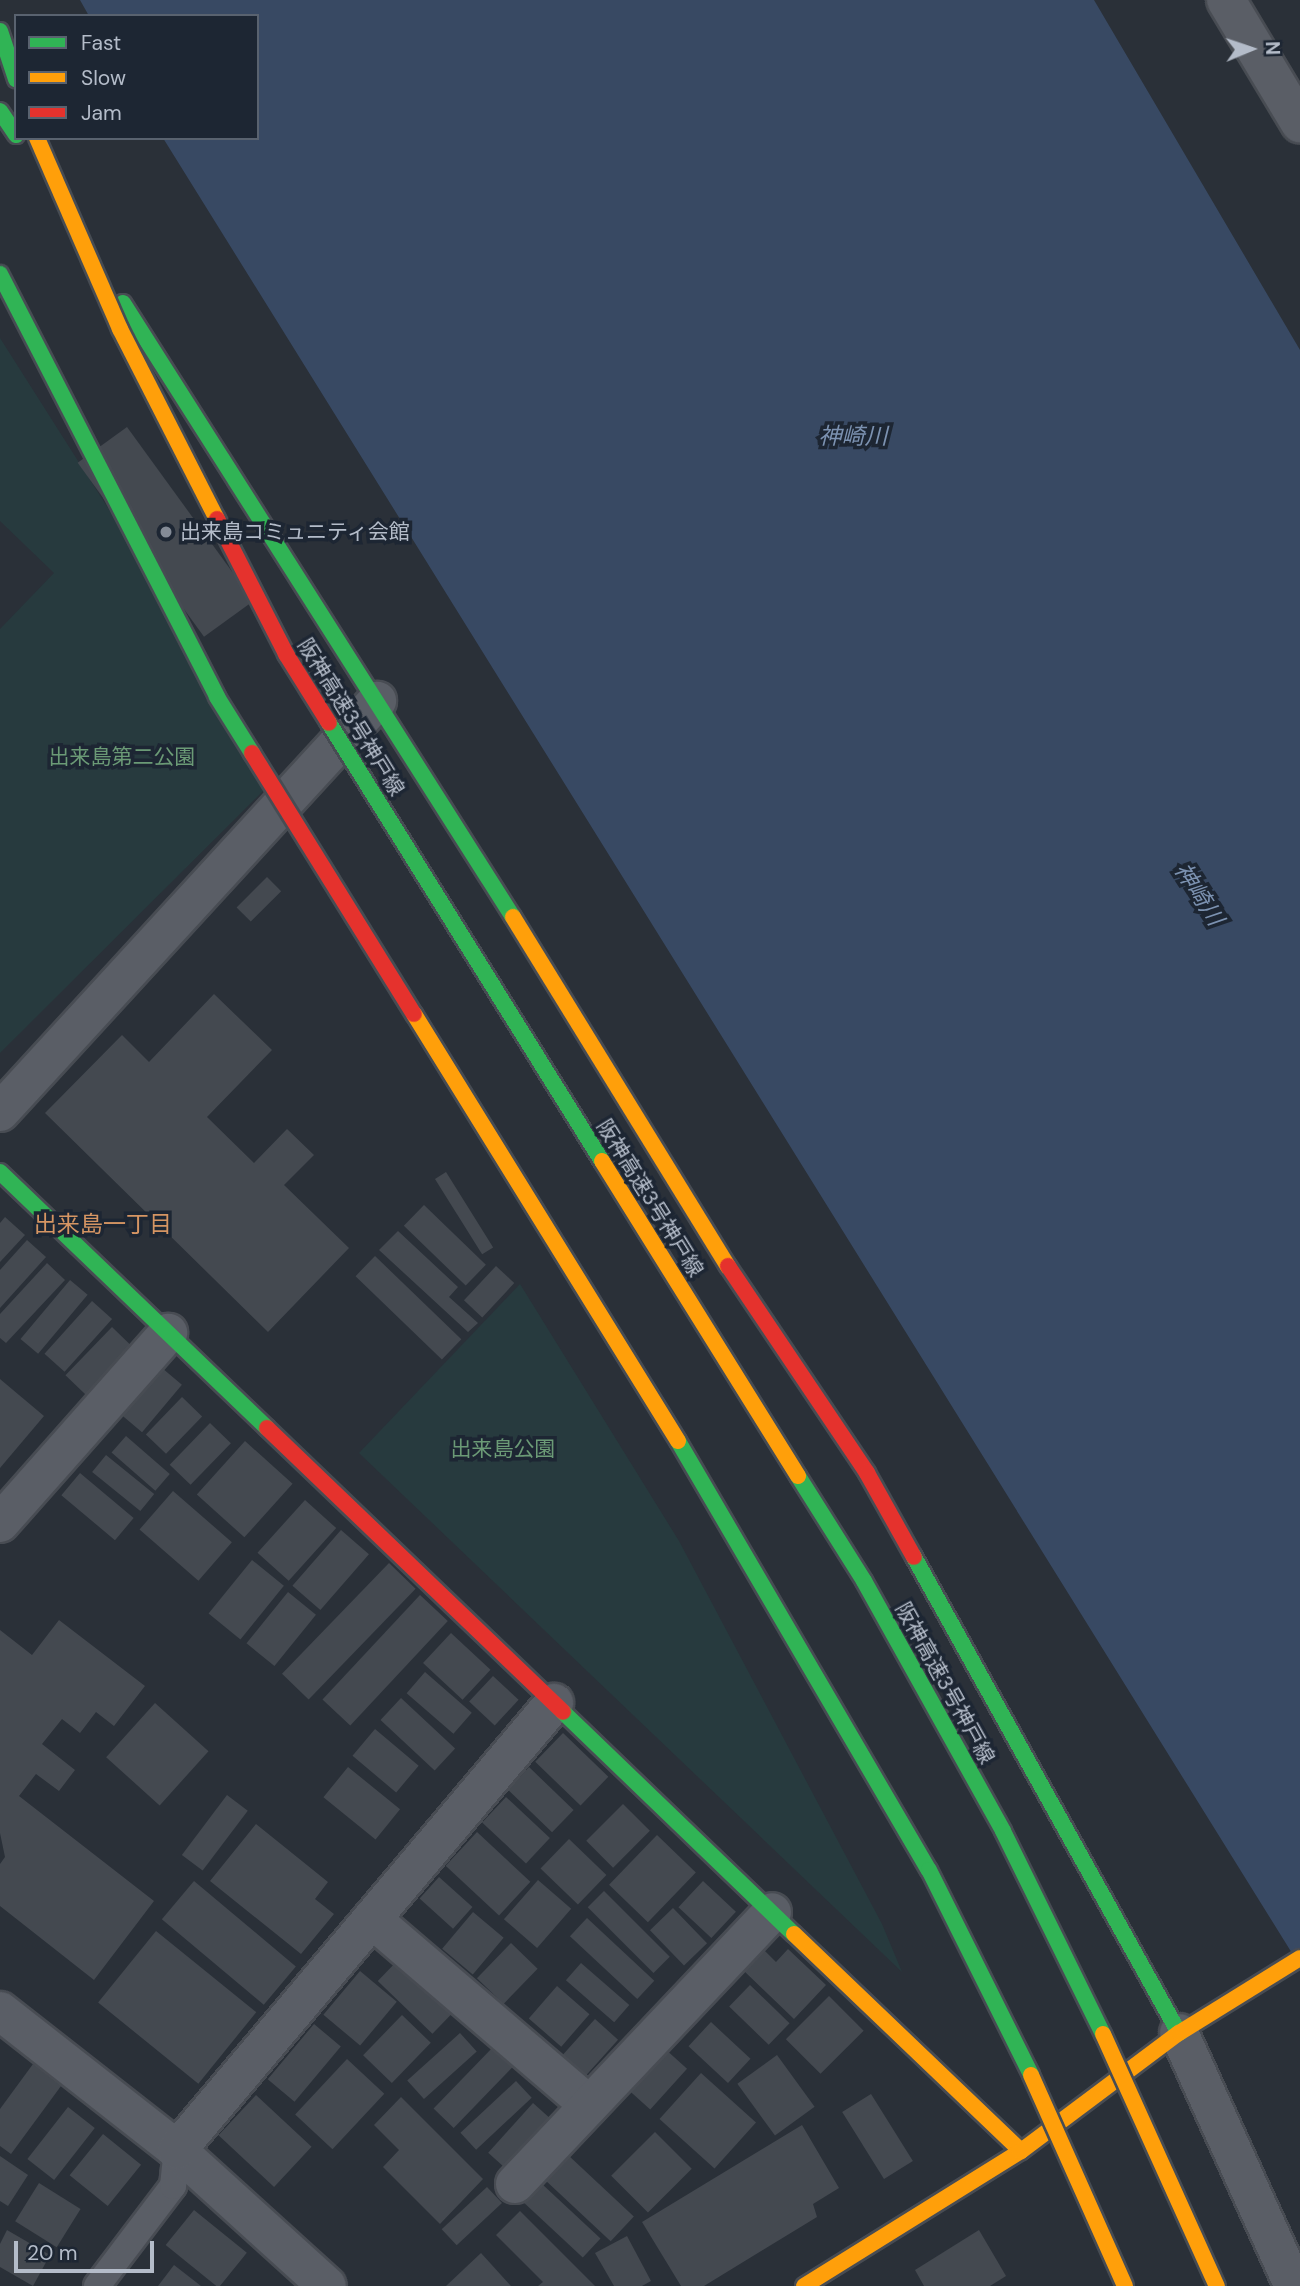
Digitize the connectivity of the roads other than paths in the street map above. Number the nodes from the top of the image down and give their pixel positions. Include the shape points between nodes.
1 (1226, 0) edge
2 (0, 31) edge
3 (14, 73) edge
4 (0, 111) edge
5 (1300, 124) edge
6 (14, 132) edge
7 (19, 140) edge
8 (38, 140) edge
9 (0, 274) edge
10 (377, 701) junction
11 (0, 1112) edge
12 (0, 1172) edge
13 (168, 1333) junction
14 (0, 1523) edge
15 (554, 1703) junction
16 (772, 1912) junction
17 (372, 1919) junction
18 (1300, 1958) edge
19 (5, 2027) edge
20 (1179, 2033) junction
21 (589, 2105) junction
22 (177, 2150) junction
23 (1021, 2151) junction
24 (515, 2184) dead end
25 (97, 2286) edge
26 (327, 2286) edge
27 (804, 2286) edge
28 (1125, 2286) edge
29 (1217, 2286) edge
30 (1294, 2286) edge

1 - 5 street
2 - 3 main road
4 - 6 main road
7 - 10 main road
8 - 29 main road, 阪神高速3号神戸線, bridge via 120,329 286,654 864,1581 1003,1831 1141,2111
9 - 28 main road, bridge via 217,697 661,1412 922,1858 1064,2142
10 - 11 street
10 - 20 main road via 690,1209 867,1473
12 - 13 main road
13 - 14 street
13 - 15 main road
15 - 16 main road
15 - 17 street
16 - 21 street
16 - 23 main road
17 - 21 street
17 - 22 street
18 - 20 main road
19 - 22 street
20 - 23 main road
20 - 30 street
21 - 24 street
22 - 25 lane via 173,2186
22 - 26 street
23 - 27 main road

